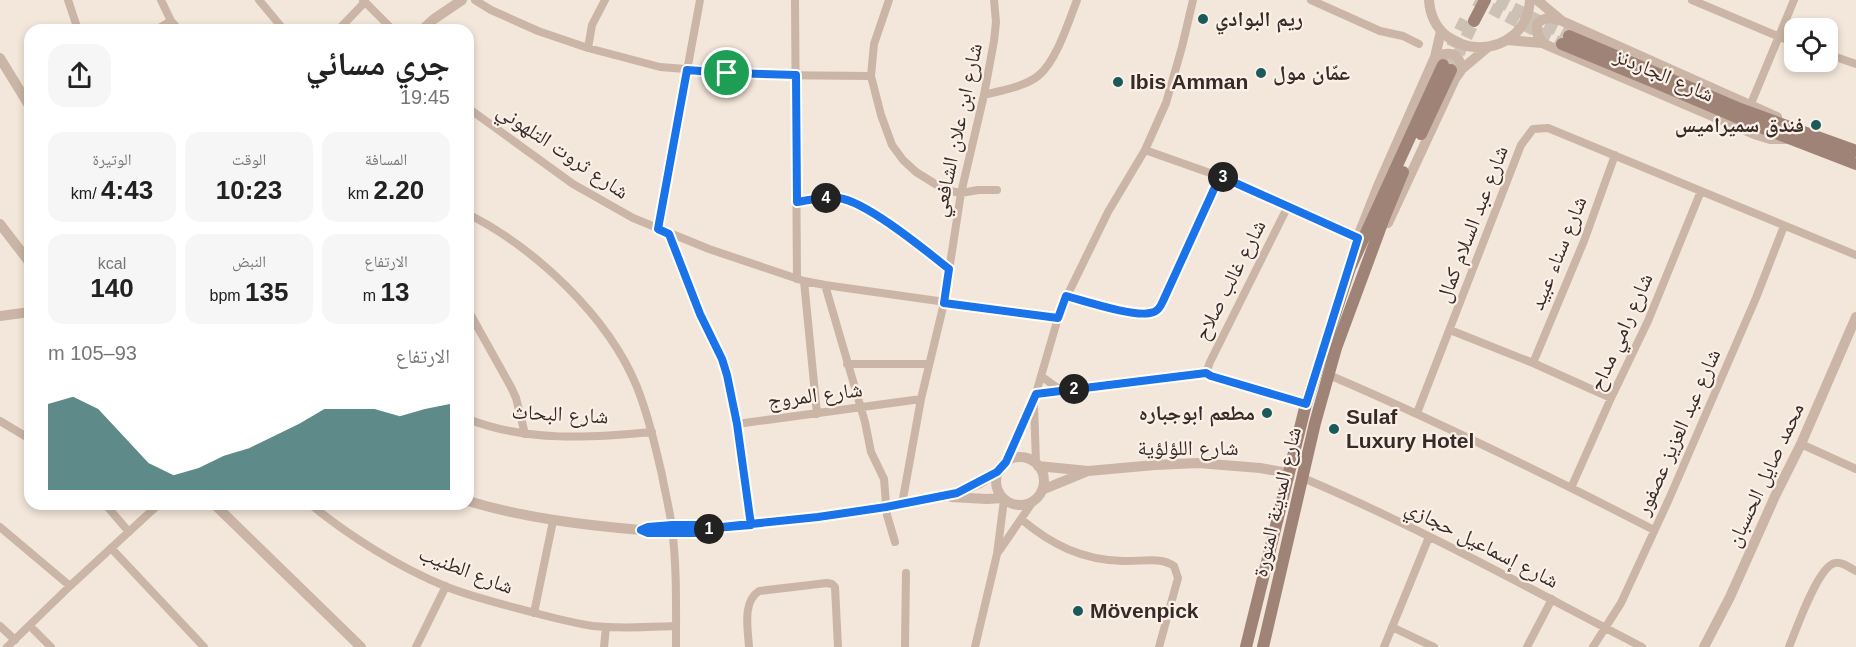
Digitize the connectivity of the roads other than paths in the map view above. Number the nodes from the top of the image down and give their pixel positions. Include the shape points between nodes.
1 (68, 0) edge
2 (161, 0) edge
3 (259, 0) edge
4 (462, 0) edge
5 (475, 0) edge
6 (605, 0) edge
7 (700, 0) edge
8 (795, 0) edge
9 (889, 0) edge
10 (994, 0) edge
11 (1077, 0) edge
12 (1193, 0) edge
13 (1311, 0) edge
14 (1476, 0) edge
15 (1485, 0) edge
16 (1530, 0) edge
17 (1537, 0) edge
18 (1692, 0) edge
19 (1794, 0) edge
20 (364, 1) edge
21 (1428, 2) edge
22 (171, 21) junction
23 (1562, 21) junction
24 (76, 24) edge
25 (166, 24) edge
26 (174, 24) edge
27 (279, 24) edge
28 (343, 24) edge
29 (387, 24) edge
30 (429, 24) edge
31 (1441, 31) junction
32 (1779, 38) junction
33 (1507, 40) junction
34 (1565, 40) tunnel mouth
35 (1784, 40) edge
36 (1542, 43) junction
37 (1419, 44) dead end
38 (1488, 47) junction
39 (588, 48) junction
40 (0, 58) edge
41 (1838, 58) edge
42 (1856, 64) edge
43 (1448, 65) junction
44 (687, 70) junction
45 (796, 75) junction
46 (871, 76) junction
47 (984, 95) junction
48 (24, 96) edge
49 (1750, 106) junction
50 (474, 112) edge
51 (1793, 134) junction
52 (1145, 150) junction
53 (1856, 151) edge
54 (1615, 155) junction
55 (1856, 164) edge
56 (1220, 176) junction
57 (998, 190) dead end
58 (1701, 191) junction
59 (961, 193) junction
60 (797, 202) junction
61 (1288, 206) junction
62 (474, 217) edge
63 (0, 224) edge
64 (1784, 226) junction
65 (658, 229) junction
66 (669, 234) junction
67 (1358, 238) junction
68 (24, 255) edge
69 (1856, 255) edge
70 (1350, 268) junction
71 (949, 269) junction
72 (801, 280) junction
73 (825, 285) junction
74 (1066, 296) junction
75 (944, 303) junction
76 (1856, 316) edge
77 (1058, 318) junction
78 (474, 321) edge
79 (1450, 330) junction
80 (1533, 363) junction
81 (847, 364) junction
82 (928, 364) junction
83 (1206, 373) junction
84 (1329, 375) junction
85 (1041, 376) junction
86 (1066, 390) junction
87 (1035, 397) junction
88 (1611, 398) junction
89 (921, 399) junction
90 (1306, 404) junction
91 (861, 408) junction
92 (1417, 413) junction
93 (817, 414) junction
94 (0, 421) edge
95 (474, 421) edge
96 (737, 424) junction
97 (652, 432) junction
98 (525, 434) junction
99 (24, 435) edge
100 (1801, 444) junction
101 (1006, 462) junction
102 (1037, 465) junction
103 (1856, 469) edge
104 (1088, 471) junction
105 (997, 472) junction
106 (1288, 473) junction
107 (1303, 478) junction
108 (1571, 488) junction
109 (1042, 490) junction
110 (947, 496) junction
111 (1004, 499) junction
112 (1034, 500) junction
113 (474, 503) edge
114 (902, 504) junction
115 (886, 507) junction
116 (110, 510) edge
117 (153, 510) edge
118 (220, 510) edge
119 (318, 510) edge
120 (1021, 519) junction
121 (554, 521) junction
122 (751, 525) junction
123 (0, 527) edge
124 (672, 529) junction
125 (1654, 530) junction
126 (129, 532) junction
127 (1429, 537) junction
128 (895, 542) dead end
129 (111, 548) junction
130 (997, 554) junction
131 (1856, 571) edge
132 (906, 573) dead end
133 (70, 586) junction
134 (446, 586) junction
135 (1552, 599) junction
136 (534, 612) junction
137 (0, 626) edge
138 (30, 626) junction
139 (676, 626) junction
140 (606, 627) junction
141 (1392, 627) junction
142 (1605, 628) junction
143 (15, 640) junction
144 (7, 647) edge
145 (51, 647) edge
146 (204, 647) edge
147 (361, 647) edge
148 (416, 647) edge
149 (603, 647) edge
150 (676, 647) edge
151 (749, 647) edge
152 (838, 647) edge
153 (905, 647) edge
154 (975, 647) edge
155 (1159, 647) edge
156 (1246, 647) edge
157 (1263, 647) edge
158 (1384, 647) edge
159 (1434, 647) edge
160 (1527, 647) edge
161 (1593, 647) edge
162 (1642, 647) edge
163 (1704, 647) edge
164 (1789, 647) edge

1 - 24 street
2 - 22 street
3 - 27 street
4 - 30 street
5 - 39 street via 538,31
6 - 39 street via 592,25
7 - 44 street
8 - 45 street
9 - 46 street via 874,44
10 - 47 street, شارع ابن علان الشافعي via 994,42
11 - 47 street via 1044,71 1030,81
12 - 52 street via 1171,86
13 - 37 street
14 - 15 main road via 1470,20
16 - 33 street via 1523,24
17 - 23 street, شارع الجاردنز
18 - 32 street
19 - 32 street
20 - 28 street
20 - 29 street
21 - 31 street
22 - 25 street
22 - 26 street
23 - 36 street via 1541,20 1536,28
23 - 49 street, شارع الجاردنز
31 - 38 street via 1463,45
31 - 43 street, شارع المدينة المنورة
32 - 35 street
32 - 49 street
33 - 36 street, شارع الجاردنز
33 - 38 street
34 - 51 main road
36 - 51 street, شارع الجاردنز via 1754,134 1770,139
38 - 43 street, شارع المدينة المنورة
39 - 44 street
40 - 48 street
41 - 42 street
43 - 67 street, شارع المدينة المنورة via 1378,186
43 - 70 main road, شارع المدينة المنورة
43 - 84 main road, شارع المدينة المنورة via 1367,264
44 - 45 street
44 - 65 street
45 - 46 street
45 - 60 street
46 - 59 street via 886,131 903,160 945,190
47 - 59 street, شارع ابن علان الشافعي
49 - 51 street, شارع الجاردنز via 1783,120
50 - 65 street, شارع ثروت التلهوني via 573,184
51 - 53 main road
51 - 55 main road
52 - 56 street
52 - 74 street via 1108,212
54 - 58 street, شارع عبد السلام كمال
54 - 79 street, شارع عبد السلام كمال via 1548,128 1533,129 1521,146
54 - 80 street, شارع سناء عبيد
56 - 61 street
56 - 74 street via 1158,310 1135,313
57 - 59 street
58 - 64 street, شارع عبد السلام كمال
58 - 88 street, شارع رامي مداح
59 - 71 street, شارع ابن علان الشافعي
60 - 71 street via 836,197 847,200
60 - 72 street
61 - 67 street
61 - 83 street, شارع غالب صلاح
62 - 97 street via 535,259 596,318 631,374
63 - 68 street
64 - 69 street, شارع عبد السلام كمال
64 - 125 street, شارع عبد العزيز عصفور
65 - 66 street, شارع ثروت التلهوني
66 - 72 street, شارع ثروت التلهوني
66 - 96 street via 722,359
67 - 70 street, شارع المدينة المنورة
70 - 90 main road, شارع المدينة المنورة
71 - 75 street, شارع ابن علان الشافعي
72 - 73 street, شارع ثروت التلهوني
72 - 93 street
73 - 75 street, شارع ثروت التلهوني
73 - 81 street
74 - 77 street
75 - 77 street, شارع ثروت التلهوني
75 - 82 street, شارع ابن علان الشافعي
76 - 100 street, محمد صايل الحسبان
77 - 85 street
78 - 98 street via 511,387
79 - 80 street
79 - 92 street, شارع عبد السلام كمال
80 - 88 street
81 - 82 street
81 - 91 street
82 - 89 street, شارع ابن علان الشافعي
83 - 86 street
83 - 90 street, شارع غالب صلاح
84 - 92 street
84 - 107 main road, شارع المدينة المنورة
85 - 86 street
85 - 87 street
86 - 87 street
87 - 101 street
87 - 102 street
88 - 108 street, شارع رامي مداح
89 - 91 street, شارع المروج
89 - 114 street, شارع ابن علان الشافعي
90 - 106 main road, شارع المدينة المنورة
91 - 93 street, شارع المروج
91 - 115 street via 871,452 885,483
92 - 108 street
93 - 96 street, شارع المروج
94 - 99 street
95 - 98 street, شارع البحاث
96 - 122 street
97 - 98 street, شارع البحاث via 598,436
97 - 124 street
100 - 103 street
100 - 163 street, محمد صايل الحسبان
101 - 102 street via 1026,458
101 - 105 street
102 - 104 street, شارع اللؤلؤية
102 - 109 street via 1044,482
104 - 106 street, شارع اللؤلؤية via 1198,463
104 - 109 street, شارع اللؤلؤية
105 - 110 street
105 - 111 street via 996,486
106 - 156 main road, شارع المدينة المنورة
107 - 127 street, شارع إسماعيل حجازي
107 - 157 main road, شارع المدينة المنورة
108 - 125 street
109 - 112 street
110 - 111 street
110 - 114 street
111 - 112 street via 1024,505
111 - 130 street
112 - 120 street
113 - 121 street
114 - 115 street
115 - 122 street
115 - 128 street
116 - 126 street
117 - 126 street
118 - 147 street
119 - 134 street, شارع الطنيب via 352,536
120 - 130 street
120 - 155 street via 1065,549 1095,557 1161,561 1174,566 1178,578
121 - 124 street via 641,530
121 - 136 street
122 - 124 street
123 - 133 street
124 - 139 street
125 - 142 street, شارع عبد العزيز عصفور via 1621,603
126 - 129 street
127 - 135 street, شارع إسماعيل حجازي
127 - 141 street
129 - 133 street
129 - 146 street
130 - 154 street
131 - 164 street via 1835,563 1825,568
132 - 153 street
133 - 138 street
134 - 136 street, شارع الطنيب
134 - 148 street
135 - 142 street, شارع إسماعيل حجازي
135 - 160 street
136 - 140 street, شارع الطنيب
137 - 143 street
138 - 143 street
138 - 145 street
139 - 140 street, شارع الطنيب
139 - 150 street
140 - 149 street
141 - 158 street
141 - 159 street
142 - 161 street, شارع عبد العزيز عصفور
142 - 162 street, شارع إسماعيل حجازي
143 - 144 street
151 - 152 street via 748,610 754,595 759,591 827,583 835,587

